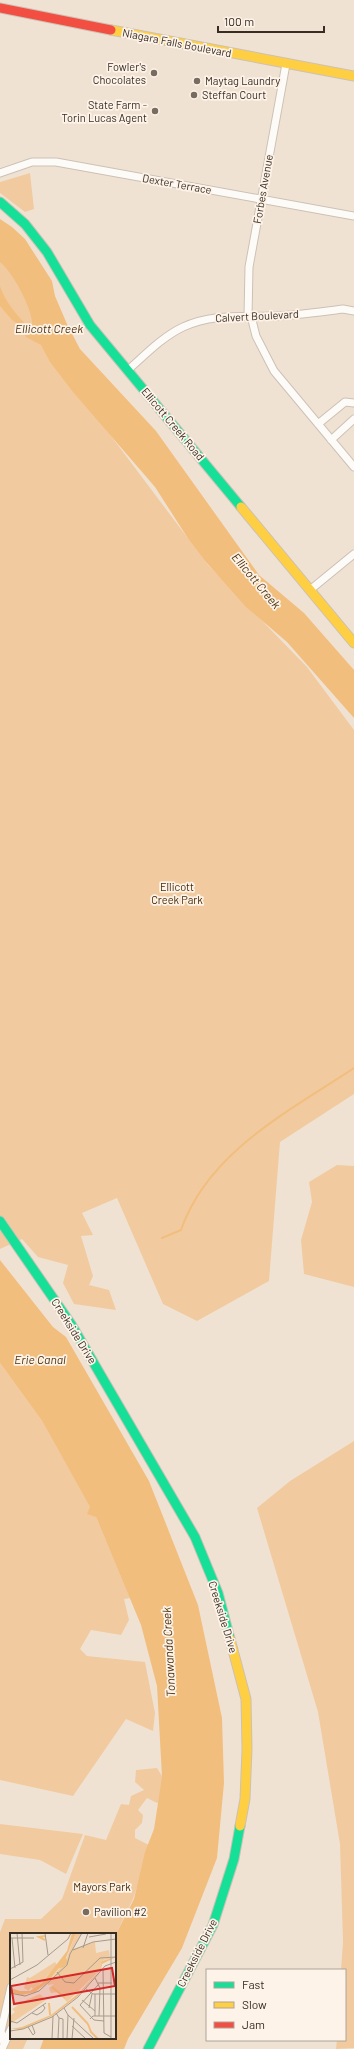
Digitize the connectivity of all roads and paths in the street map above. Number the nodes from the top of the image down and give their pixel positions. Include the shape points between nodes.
1 (0, 8) edge
2 (286, 64) junction
3 (354, 76) edge
4 (0, 173) edge
5 (261, 199) junction
6 (0, 202) edge
7 (354, 216) edge
8 (354, 311) edge
9 (250, 316) junction
10 (128, 370) junction
11 (354, 403) edge
12 (354, 419) edge
13 (318, 424) junction
14 (331, 440) junction
15 (354, 467) edge
16 (354, 554) edge
17 (310, 590) junction
18 (354, 642) edge
19 (0, 1221) edge
20 (10, 1991) edge
21 (10, 2031) edge
22 (3, 2047) edge
23 (148, 2049) edge

1 - 2 street, Niagara Falls Boulevard
2 - 3 street, Niagara Falls Boulevard
2 - 5 street, Forbes Avenue
4 - 5 street, Dexter Terrace via 32,162 56,162
5 - 7 street, Dexter Terrace
5 - 9 street, Forbes Avenue via 249,266
6 - 10 street, Ellicott Creek Road via 25,224 47,252 90,325
8 - 9 street, Calvert Boulevard via 342,309
9 - 10 street, Calvert Boulevard via 214,318 182,328 169,335
9 - 13 street, Forbes Avenue via 267,360
10 - 17 street, Ellicott Creek Road
11 - 13 street via 345,402
12 - 14 street
13 - 14 street, Forbes Avenue
14 - 15 street, Forbes Avenue
16 - 17 street
17 - 18 street, Ellicott Creek Road
19 - 23 street, Creekside Drive via 71,1324 194,1537 218,1593 246,1699 245,1799 234,1859 214,1925
20 - 22 street via 1,2031
21 - 22 street

